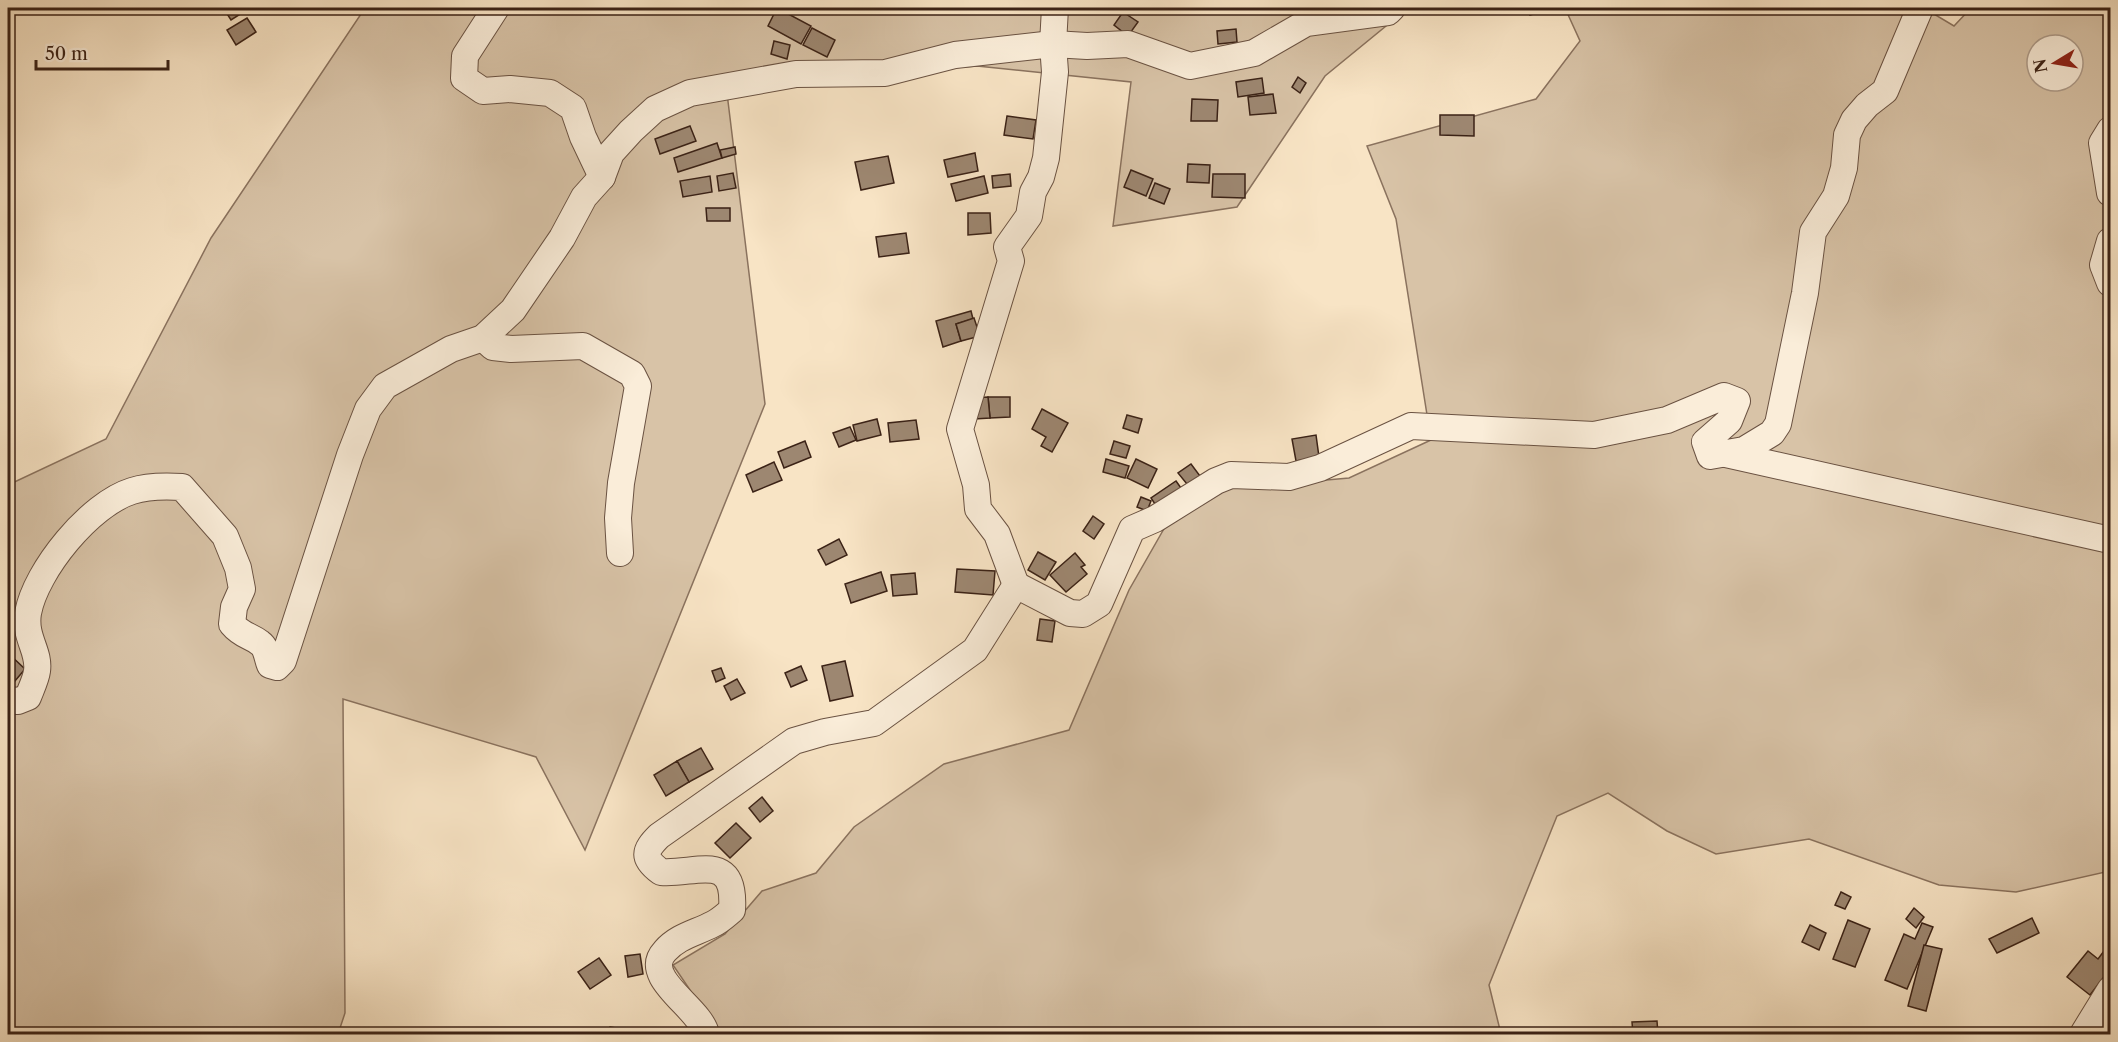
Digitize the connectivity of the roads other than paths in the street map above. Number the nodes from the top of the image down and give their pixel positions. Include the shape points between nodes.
1 (496, 8) edge
2 (1055, 8) edge
3 (1392, 8) edge
4 (1920, 8) edge
5 (1053, 44) junction
6 (2110, 130) edge
7 (602, 177) junction
8 (2110, 193) edge
9 (2110, 241) edge
10 (2110, 283) edge
11 (483, 338) junction
12 (1725, 454) junction
13 (2110, 540) edge
14 (620, 553) dead end
15 (1016, 585) junction
16 (8, 700) edge
17 (2110, 990) edge
18 (706, 1035) edge
19 (2083, 1035) edge

1 - 7 street via 465,56 464,78 483,91 510,88 550,93 573,108
2 - 5 street
3 - 5 street via 1388,12 1306,23 1254,53 1190,66 1128,44
4 - 12 street via 1886,91 1854,120 1836,196 1814,232 1778,424 1762,440
5 - 7 street via 955,55 885,74 796,74 690,93 655,109 631,131 611,153
5 - 15 street via 1055,72 1046,158 1029,216 1007,247 1011,261 960,429 976,485 978,509 997,534
6 - 8 street via 2102,143
7 - 11 street via 584,197 562,238 513,310
9 - 10 street via 2103,265
11 - 14 street via 493,347 511,349 584,346 632,374 638,386 621,483
11 - 16 street via 451,349 385,386 368,409 284,661 277,667 270,665 260,642 241,634 232,624 242,589 225,536 182,487 167,486 132,491 102,506 70,538 38,586 28,612 26,632 38,670 28,697
12 - 13 street
12 - 15 street via 1710,456 1705,442 1729,421 1737,401 1724,396 1667,420 1594,435 1411,426 1320,468 1289,477 1231,475 1155,519 1140,523 1132,529 1100,604 1083,614 1070,613
15 - 18 street via 975,650 874,723 794,741 648,847 649,861 661,872 707,867 730,885 732,910 714,924 685,935 664,951 658,962 658,974 701,1022
17 - 19 street

